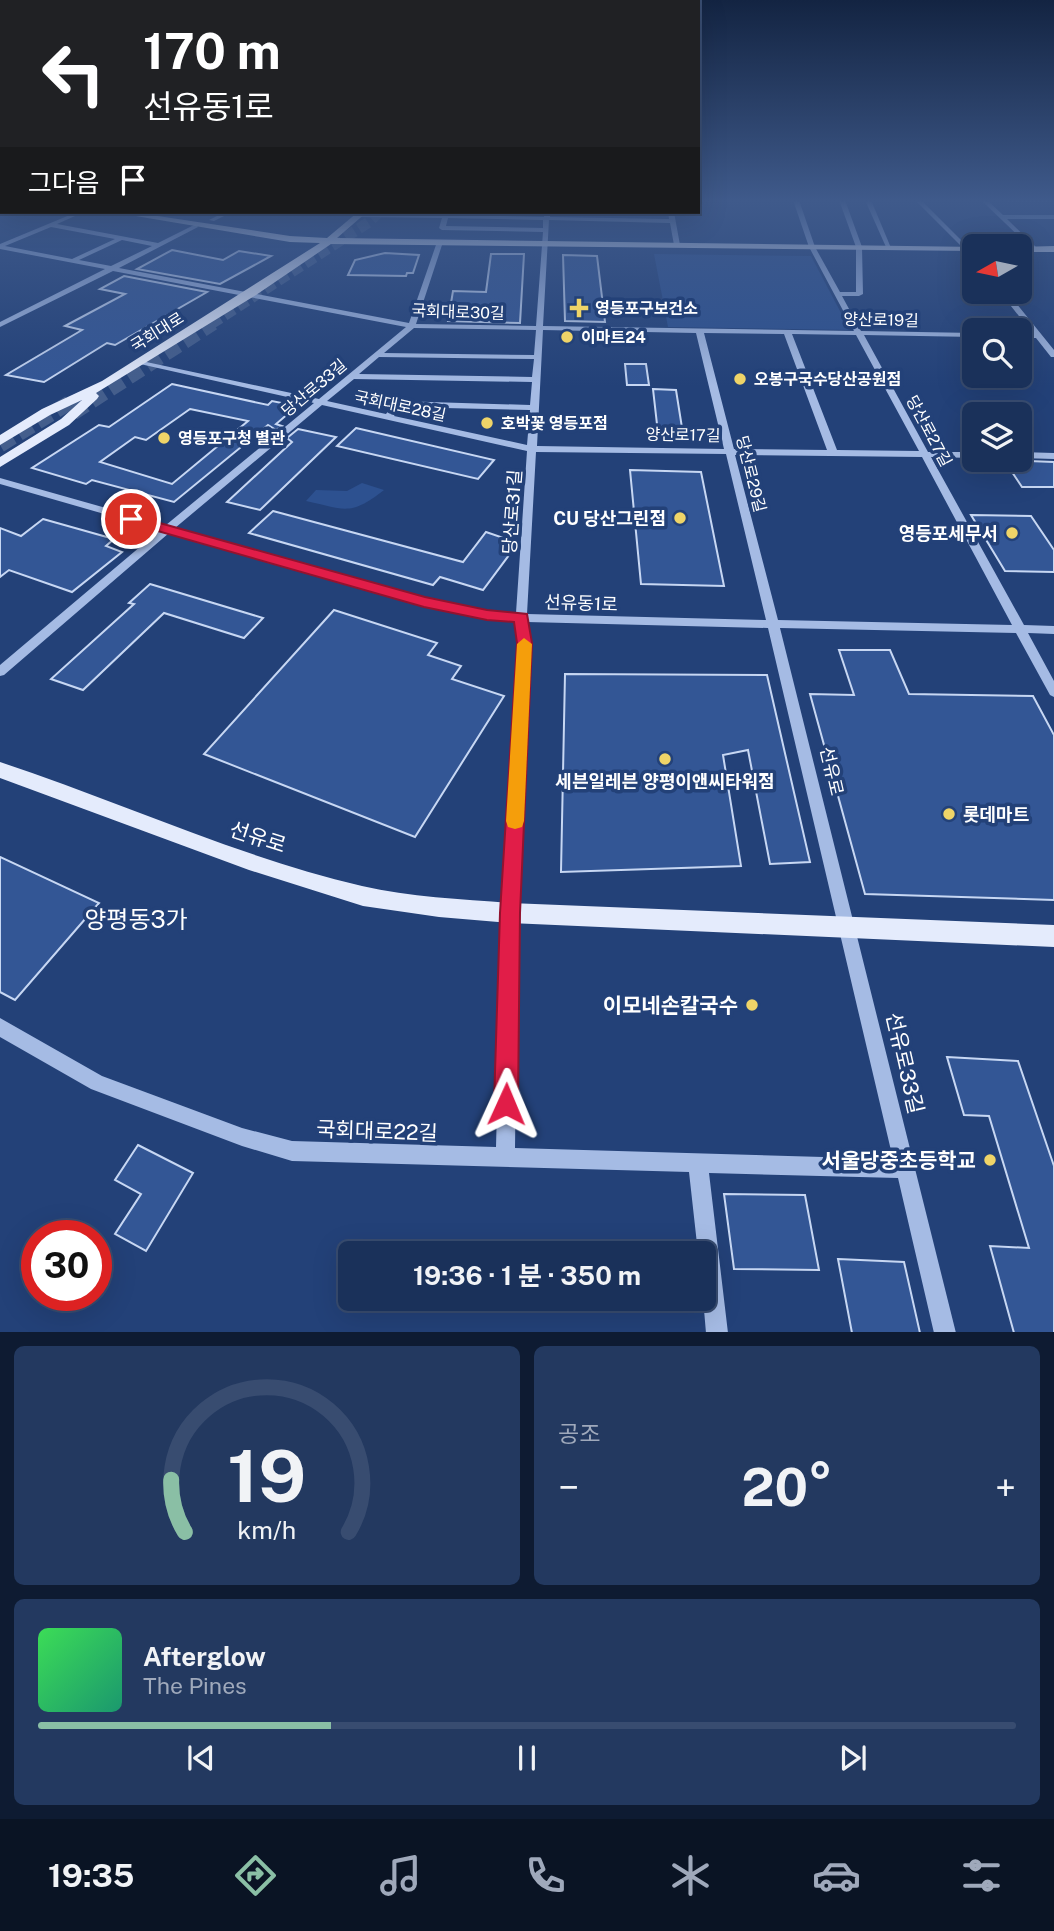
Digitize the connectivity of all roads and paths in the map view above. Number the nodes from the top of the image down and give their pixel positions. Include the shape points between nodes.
1 (80, 262) edge
2 (125, 262) edge
3 (299, 262) edge
4 (433, 262) edge
5 (544, 262) edge
6 (821, 262) edge
7 (859, 262) edge
8 (113, 268) junction
9 (253, 293) junction
10 (837, 294) junction
11 (1013, 304) edge
12 (0, 325) edge
13 (412, 326) junction
14 (539, 328) junction
15 (699, 330) junction
16 (787, 332) junction
17 (859, 333) junction
18 (962, 335) edge
19 (1032, 336) edge
20 (1039, 336) junction
21 (1052, 350) edge
22 (377, 355) junction
23 (537, 357) junction
24 (140, 362) junction
25 (351, 376) junction
26 (536, 380) junction
27 (106, 384) junction
28 (318, 404) junction
29 (534, 408) junction
30 (388, 418) junction
31 (0, 441) edge
32 (532, 449) junction
33 (728, 451) junction
34 (833, 453) junction
35 (923, 454) junction
36 (962, 455) edge
37 (1032, 455) edge
38 (1054, 456) edge
39 (0, 463) edge
40 (0, 481) edge
41 (167, 529) junction
42 (521, 618) junction
43 (773, 624) junction
44 (1019, 629) junction
45 (1054, 630) edge
46 (0, 672) edge
47 (1054, 692) edge
48 (0, 770) edge
49 (510, 913) junction
50 (847, 928) junction
51 (1054, 936) edge
52 (0, 1027) edge
53 (505, 1158) junction
54 (698, 1162) junction
55 (905, 1170) junction
56 (717, 1332) edge
57 (945, 1332) edge

1 - 8 street, 국회대로30길
2 - 8 street
3 - 9 main road, 국회대로
4 - 13 street
5 - 14 street, 당산로31길
6 - 10 street, 당산로27길
7 - 10 street via 859,294
8 - 9 street, 국회대로30길
8 - 12 street
9 - 13 street, 국회대로30길
9 - 24 main road, 국회대로
10 - 17 street, 당산로27길
11 - 20 street
13 - 14 street, 국회대로30길
13 - 22 street, 당산로33길
14 - 15 street, 양산로19길
14 - 23 street, 당산로31길
15 - 16 street, 양산로19길
15 - 33 street, 당산로29길
16 - 17 street, 양산로19길
16 - 34 street
17 - 18 street, 양산로19길
17 - 35 street, 당산로27길
19 - 20 street
20 - 21 street
22 - 23 street
22 - 25 street, 당산로33길
23 - 26 street, 당산로31길
24 - 27 main road, 국회대로
24 - 28 street, 국회대로28길
25 - 26 street
25 - 28 street, 당산로33길
26 - 29 street, 당산로31길
27 - 31 main road, 국회대로 via 46,412
27 - 39 main road, 국회대로 via 65,422
28 - 30 street, 국회대로28길
28 - 41 street, 당산로33길
29 - 30 street via 398,404
29 - 32 street, 당산로31길
30 - 32 street, 국회대로28길
32 - 33 street, 양산로17길
32 - 42 street, 당산로31길
33 - 34 street, 양산로17길
33 - 43 street, 당산로29길
34 - 35 street, 양산로17길
35 - 36 street, 양산로17길
35 - 44 street, 당산로27길
37 - 38 street
40 - 41 street, 선유동1로
41 - 42 street, 선유동1로 via 424,602
41 - 46 street
42 - 43 street, 선유동1로
42 - 49 street via 524,643
43 - 44 street, 선유동1로
43 - 50 street, 선유로
44 - 45 street, 선유동1로
44 - 47 street
48 - 49 main road, 선유로 via 249,861 363,895
49 - 50 main road, 선유로
49 - 53 street
50 - 51 main road, 선유로
50 - 55 street, 선유로33길
52 - 53 street, 국회대로22길 via 97,1083 242,1137 292,1150
53 - 54 street, 국회대로22길
54 - 55 street, 국회대로22길
54 - 56 street
55 - 57 street, 선유로33길

